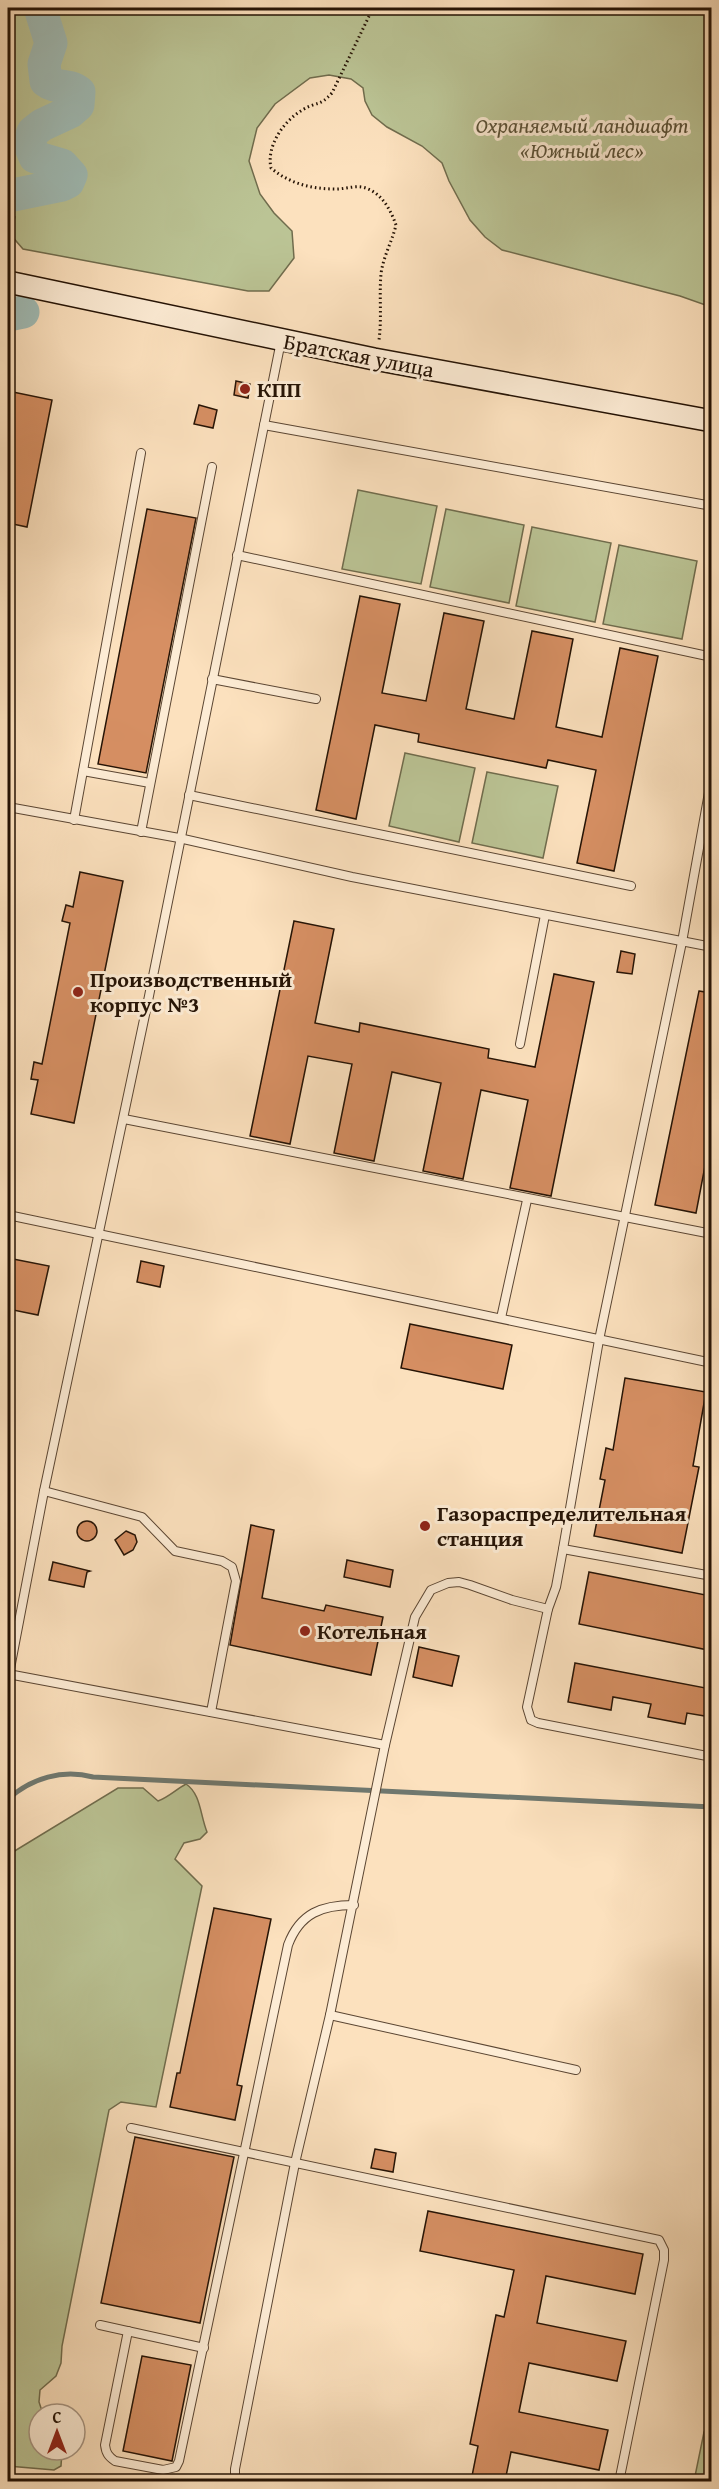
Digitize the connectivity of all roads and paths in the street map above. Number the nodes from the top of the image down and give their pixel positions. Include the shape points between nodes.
1 (11, 8) edge
2 (373, 8) edge
3 (8, 12) edge
4 (8, 282) edge
5 (281, 339) junction
6 (375, 359) junction
7 (711, 421) edge
8 (264, 425) junction
9 (141, 453) dead end
10 (212, 467) dead end
11 (711, 506) edge
12 (237, 555) junction
13 (711, 657) edge
14 (212, 679) junction
15 (316, 699) dead end
16 (83, 771) junction
17 (711, 776) edge
18 (150, 783) junction
19 (189, 795) junction
20 (8, 808) edge
21 (74, 820) junction
22 (141, 832) junction
23 (179, 838) junction
24 (631, 886) dead end
25 (545, 915) junction
26 (682, 942) junction
27 (711, 947) edge
28 (520, 1044) dead end
29 (124, 1119) junction
30 (527, 1200) junction
31 (8, 1215) edge
32 (626, 1219) junction
33 (711, 1234) edge
34 (99, 1235) junction
35 (501, 1318) junction
36 (599, 1340) junction
37 (711, 1363) edge
38 (44, 1491) junction
39 (564, 1550) junction
40 (711, 1576) edge
41 (548, 1609) junction
42 (8, 1674) edge
43 (211, 1712) junction
44 (385, 1745) junction
45 (711, 1757) edge
46 (354, 1905) junction
47 (330, 2015) junction
48 (576, 2070) dead end
49 (131, 2128) dead end
50 (243, 2152) junction
51 (295, 2163) junction
52 (100, 2325) dead end
53 (128, 2331) junction
54 (204, 2348) junction
55 (235, 2481) edge
56 (619, 2481) edge

1 - 3 path
2 - 6 path via 333,93 323,104 300,110 272,144 268,157 271,168 292,183 368,189 386,204 392,215 396,225 382,272 382,320
4 - 5 main road, Братская улица
5 - 6 main road, Братская улица
5 - 8 lane
6 - 7 main road, Братская улица
8 - 11 lane
8 - 12 lane
9 - 16 lane
10 - 18 lane
12 - 13 lane
12 - 14 lane
14 - 15 lane
14 - 19 lane
16 - 18 lane
16 - 21 lane
17 - 26 lane
18 - 22 lane
19 - 23 lane
19 - 24 lane
20 - 21 lane
21 - 22 lane
22 - 23 lane
23 - 25 lane
23 - 29 lane
25 - 26 lane
25 - 28 lane
26 - 27 lane
26 - 32 lane
29 - 30 lane
29 - 34 lane
30 - 32 lane
30 - 35 lane
31 - 34 lane
32 - 33 lane
32 - 36 lane
34 - 35 lane
34 - 38 lane
35 - 36 lane
36 - 37 lane
36 - 39 lane
38 - 42 lane
38 - 43 lane via 142,1517 175,1551 222,1561 232,1567 236,1581
39 - 40 lane
39 - 41 lane
41 - 44 lane via 459,1582 448,1582 431,1590 410,1631
41 - 45 lane via 528,1698 531,1719
42 - 43 lane
43 - 44 lane
44 - 46 lane
46 - 47 lane
46 - 50 lane via 312,1913 294,1931
47 - 48 lane
47 - 51 lane
49 - 50 lane
50 - 51 lane
50 - 54 lane
51 - 55 lane
51 - 56 lane via 659,2240 664,2260
52 - 53 lane
53 - 54 lane
53 - 54 lane via 105,2445 115,2461 163,2470 176,2467

